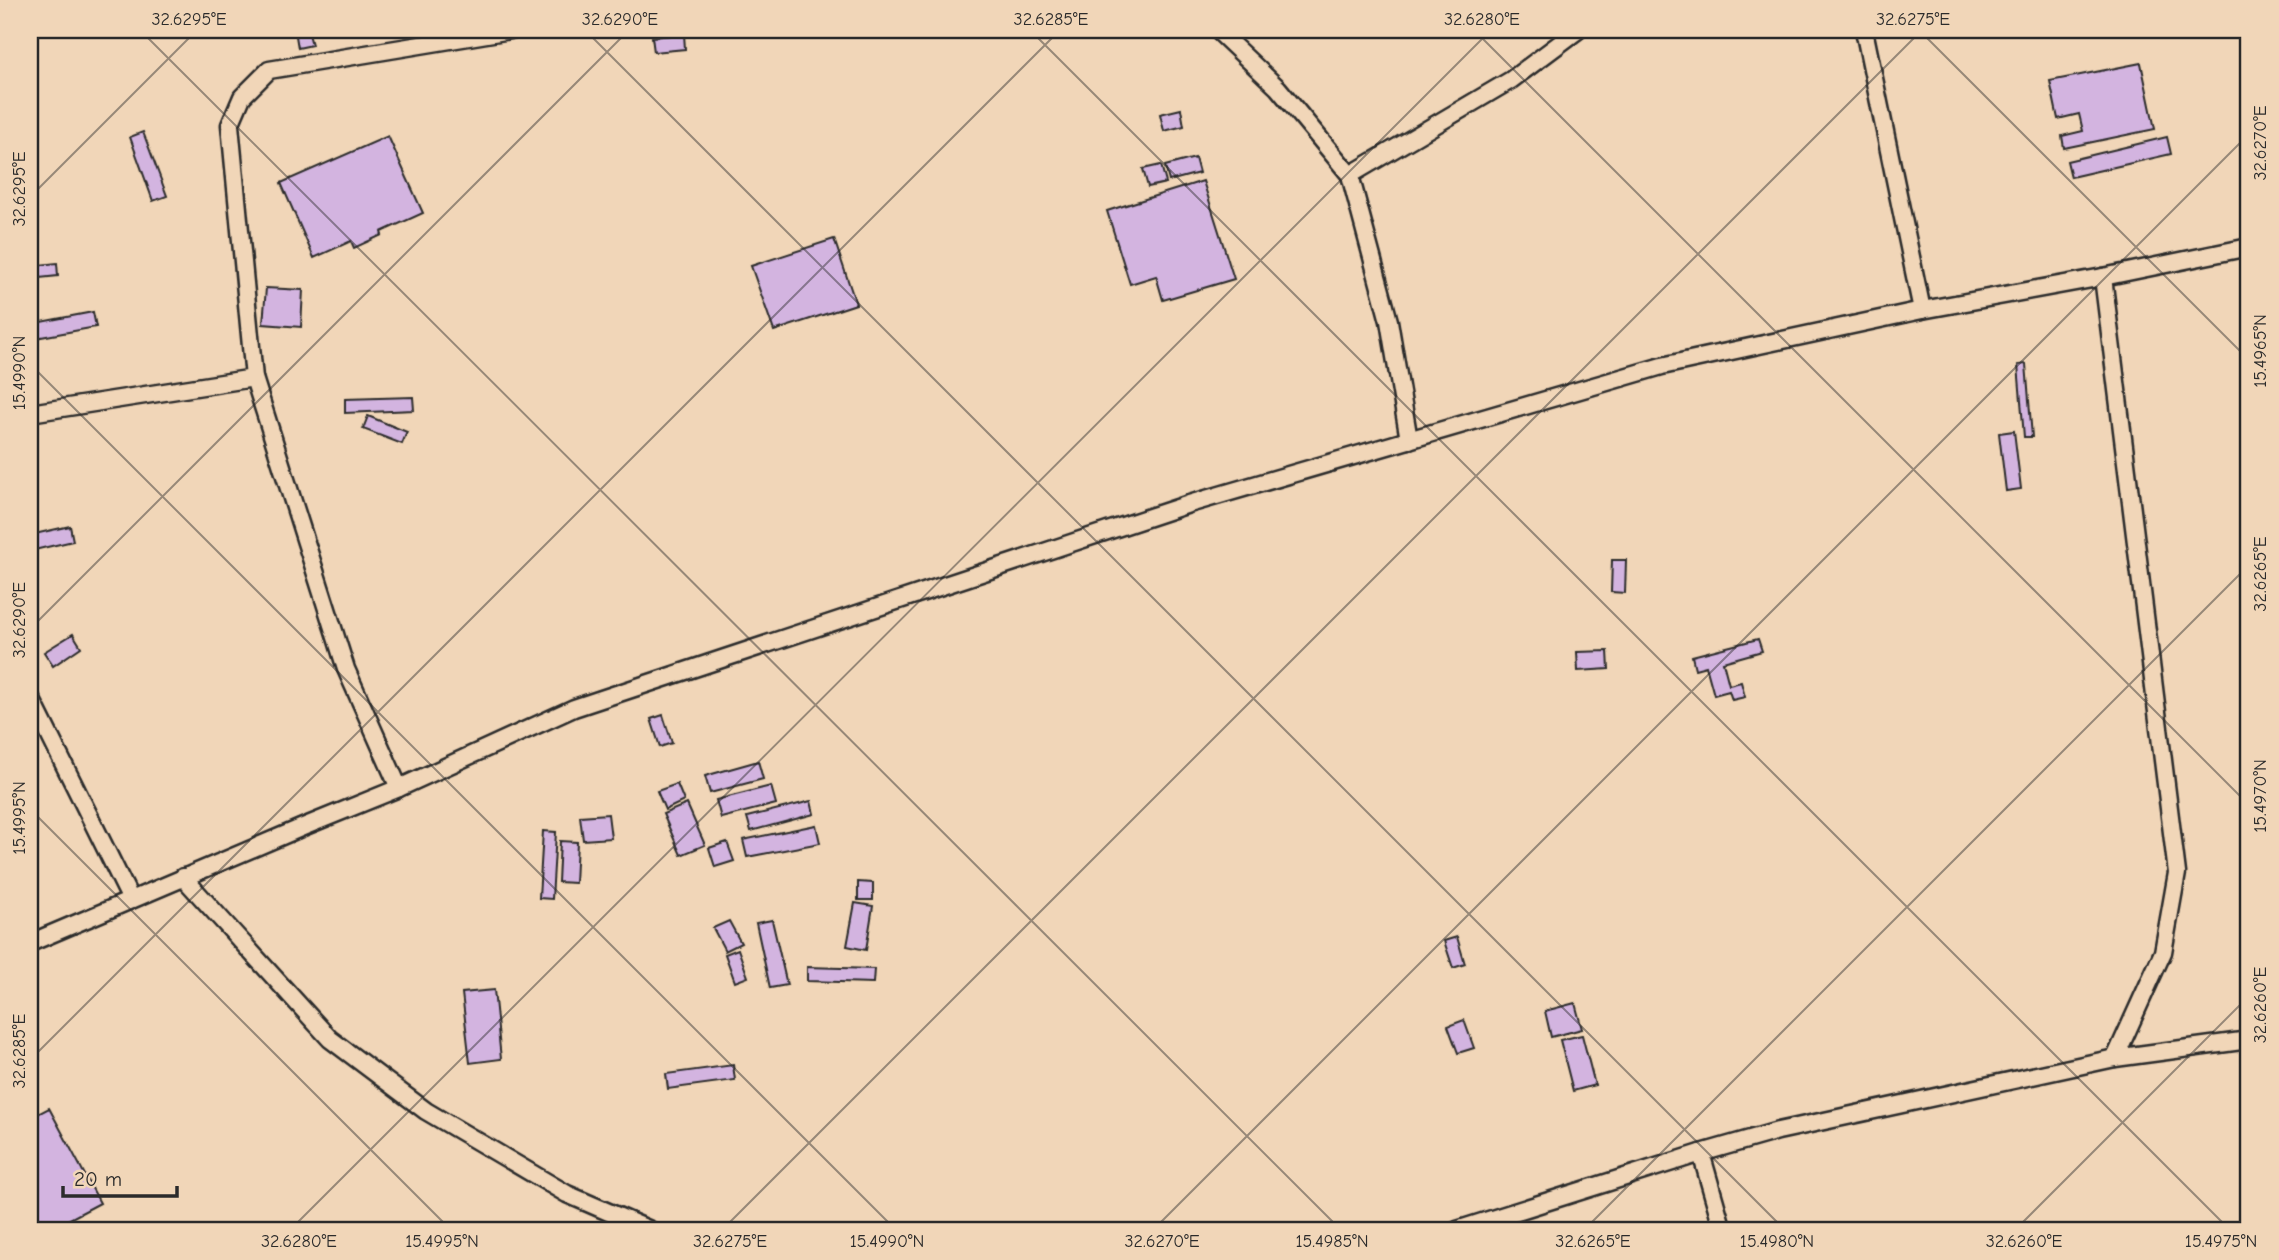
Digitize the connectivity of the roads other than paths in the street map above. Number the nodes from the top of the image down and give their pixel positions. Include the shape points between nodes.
1 (512, 30) edge
2 (1217, 30) edge
3 (1578, 30) edge
4 (1864, 30) edge
5 (1350, 176) junction
6 (2249, 247) edge
7 (2102, 277) junction
8 (1922, 310) junction
9 (254, 378) junction
10 (30, 413) edge
11 (1409, 440) junction
12 (30, 696) edge
13 (399, 788) junction
14 (183, 877) junction
15 (131, 900) junction
16 (30, 943) edge
17 (2249, 1040) edge
18 (2115, 1058) junction
19 (1702, 1153) junction
20 (650, 1230) edge
21 (1457, 1230) edge
22 (1723, 1230) edge

1 - 9 lane via 269,70 242,97 230,125
2 - 5 lane via 1278,88
3 - 5 lane via 1511,80
4 - 8 lane
5 - 11 lane via 1388,321
6 - 7 lane
7 - 8 lane
7 - 18 lane via 2177,873 2163,952
8 - 11 lane via 1662,366
9 - 10 lane
9 - 13 lane via 346,669
11 - 13 lane via 1189,504 574,708
12 - 15 lane
13 - 14 lane
14 - 15 lane
14 - 20 lane via 330,1039 449,1125 567,1194
15 - 16 lane
17 - 18 lane
18 - 19 lane via 1779,1131
19 - 21 lane
19 - 22 lane

